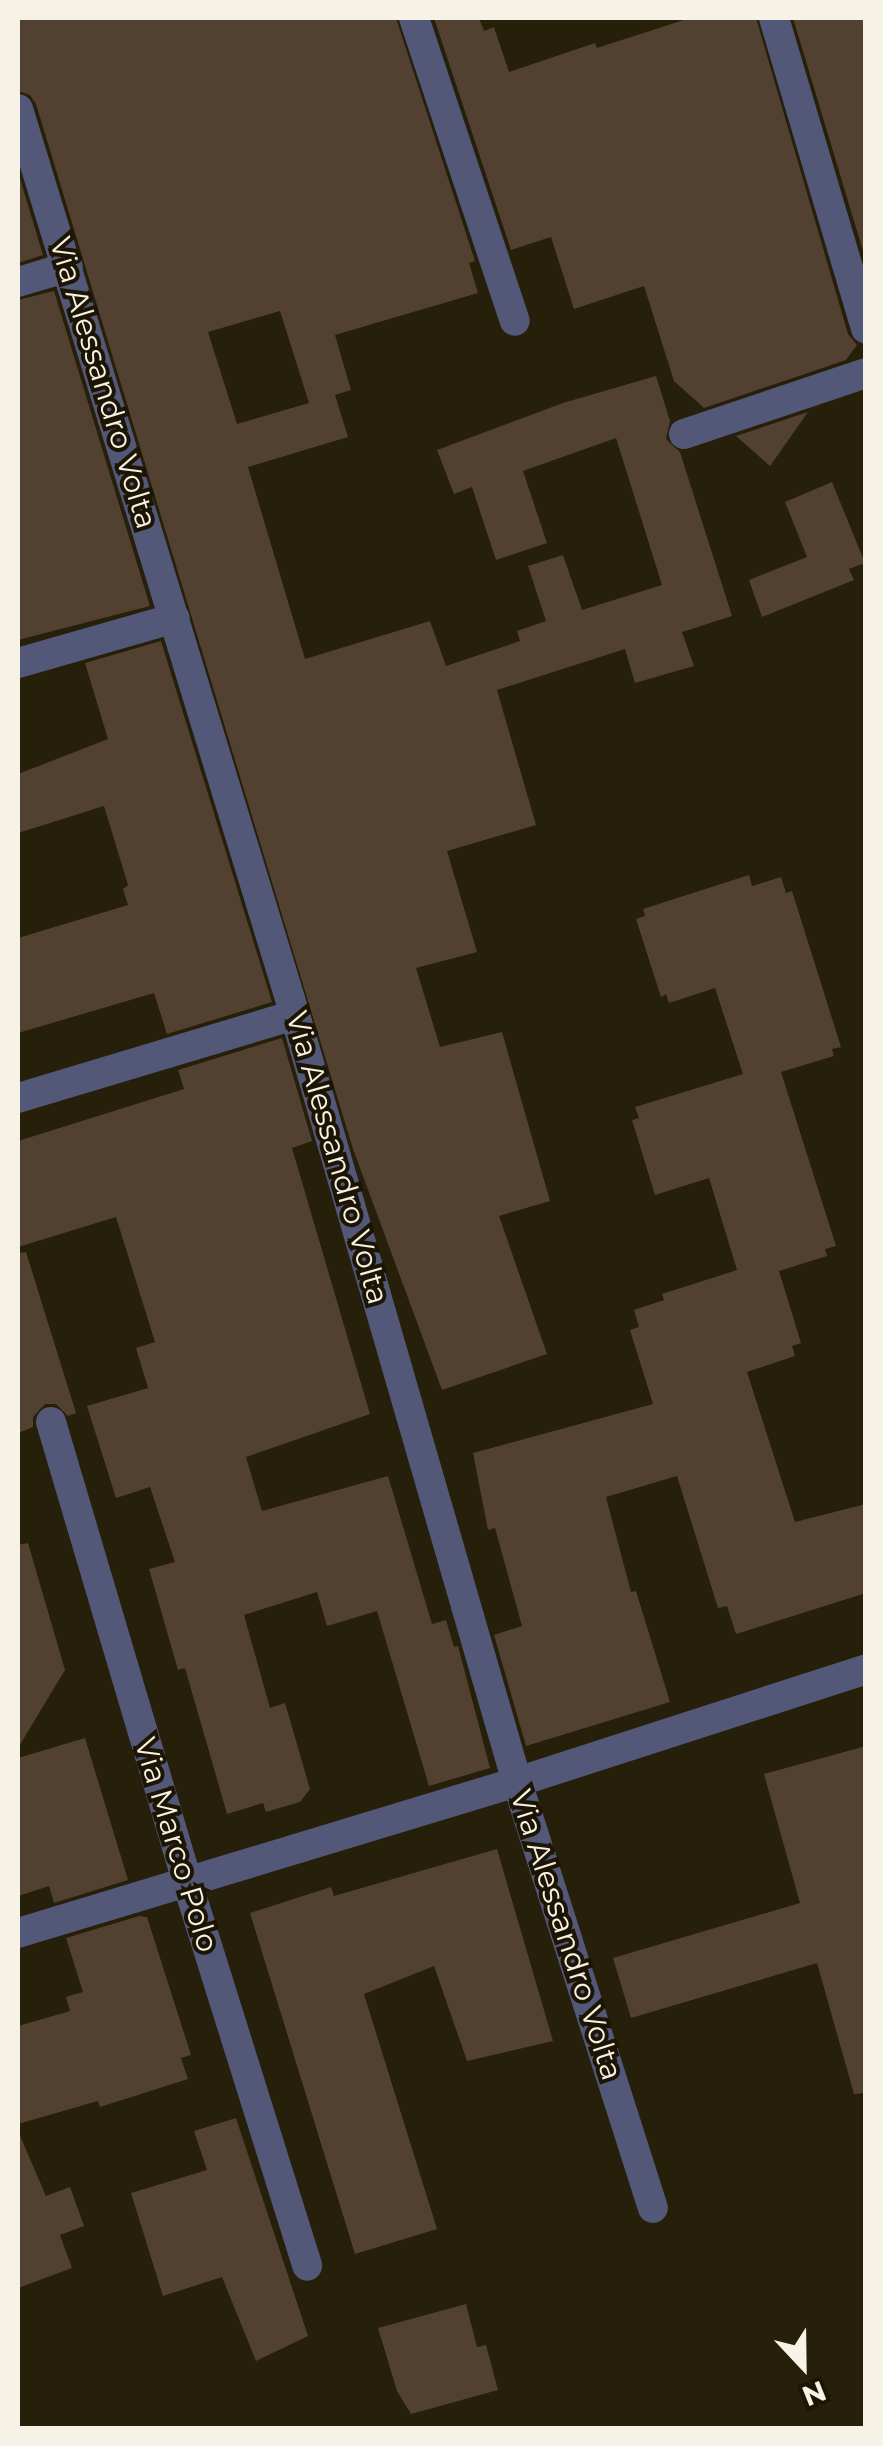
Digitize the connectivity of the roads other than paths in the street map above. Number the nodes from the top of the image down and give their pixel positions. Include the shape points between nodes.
1 (414, 18) edge
2 (774, 18) edge
3 (18, 109) edge
4 (68, 268) junction
5 (18, 282) edge
6 (516, 321) dead end
7 (866, 329) edge
8 (866, 373) edge
9 (684, 434) dead end
10 (175, 618) junction
11 (18, 663) edge
12 (295, 1014) junction
13 (18, 1098) edge
14 (51, 1422) dead end
15 (866, 1669) edge
16 (517, 1782) junction
17 (186, 1882) junction
18 (18, 1933) edge
19 (652, 2208) dead end
20 (307, 2266) dead end

1 - 6 street
2 - 7 street
3 - 4 street, Via Alessandro Volta
4 - 5 street
4 - 10 street, Via Alessandro Volta
8 - 9 street
10 - 11 street
10 - 12 street, Via Alessandro Volta
12 - 13 street
12 - 16 street, Via Alessandro Volta
14 - 17 street, Via Marco Polo
15 - 16 street
16 - 17 street
16 - 19 street, Via Alessandro Volta
17 - 18 street
17 - 20 street, Via Marco Polo

